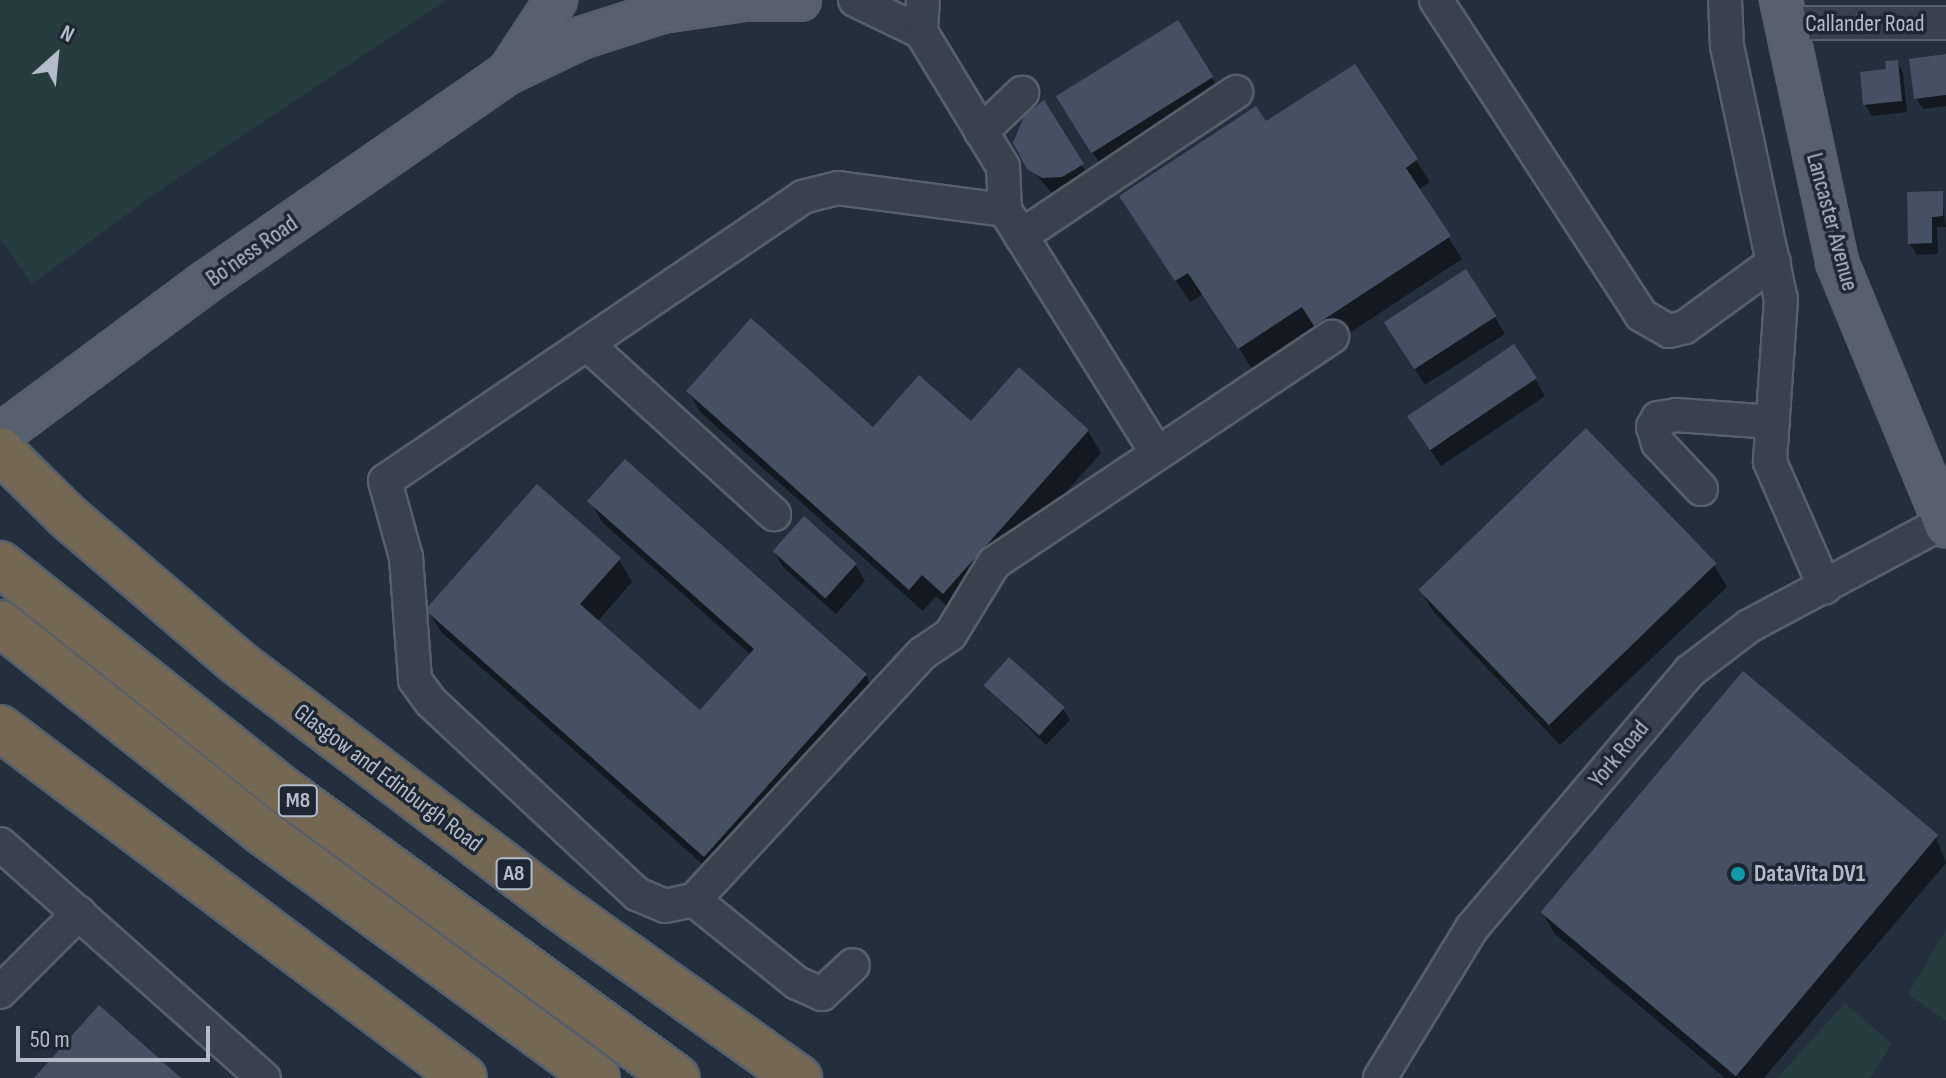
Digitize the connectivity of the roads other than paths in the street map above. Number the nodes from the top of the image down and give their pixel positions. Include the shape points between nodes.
1 (556, 0) edge
2 (743, 0) edge
3 (800, 0) edge
4 (855, 0) edge
5 (923, 0) edge
6 (1436, 0) edge
7 (1725, 0) edge
8 (1782, 12) edge
9 (1946, 23) edge
10 (921, 32) junction
11 (508, 73) junction
12 (1236, 92) dead end
13 (1022, 93) dead end
14 (981, 132) junction
15 (1013, 223) junction
16 (1774, 262) junction
17 (1332, 337) dead end
18 (587, 344) junction
19 (1773, 422) junction
20 (0, 435) edge
21 (0, 450) edge
22 (1155, 450) junction
23 (1701, 489) dead end
24 (774, 514) dead end
25 (1945, 524) edge
26 (0, 564) edge
27 (1825, 588) junction
28 (0, 623) edge
29 (0, 728) edge
30 (0, 844) edge
31 (694, 900) junction
32 (79, 913) junction
33 (853, 965) dead end
34 (0, 992) edge
35 (264, 1078) edge
36 (464, 1078) edge
37 (597, 1078) edge
38 (677, 1078) edge
39 (799, 1078) edge
40 (1380, 1078) edge

1 - 11 main road, Bo'ness Road
2 - 3 main road, Bo'ness Road
2 - 11 main road, Bo'ness Road via 648,16 581,38
4 - 10 street
5 - 10 street
6 - 16 street via 1641,315 1669,331 1685,327
7 - 16 street via 1727,46
8 - 9 street, Callander Road
8 - 25 main road, Lancaster Avenue via 1837,262
10 - 14 street
11 - 20 main road, Bo'ness Road via 127,339
12 - 15 street
13 - 14 street
14 - 15 street via 1003,167
15 - 18 street via 838,188 803,197
15 - 22 street
16 - 19 street via 1781,299
17 - 22 street
18 - 24 street
18 - 31 street via 385,481 406,557 415,680 431,702 637,894 665,906
19 - 23 street via 1658,418 1653,427 1658,443
19 - 27 street via 1770,462
21 - 39 highway, Glasgow and Edinburgh Road / A8 via 80,528 236,661 559,907
22 - 31 street via 994,563 950,635 923,653
25 - 27 street, York Road
26 - 38 highway, M8 via 298,801
27 - 40 street, York Road via 1749,626 1690,671 1472,928
28 - 37 highway, M8 via 260,830
29 - 36 highway
30 - 32 street
31 - 33 street via 797,983 822,994
32 - 34 street
32 - 35 street

